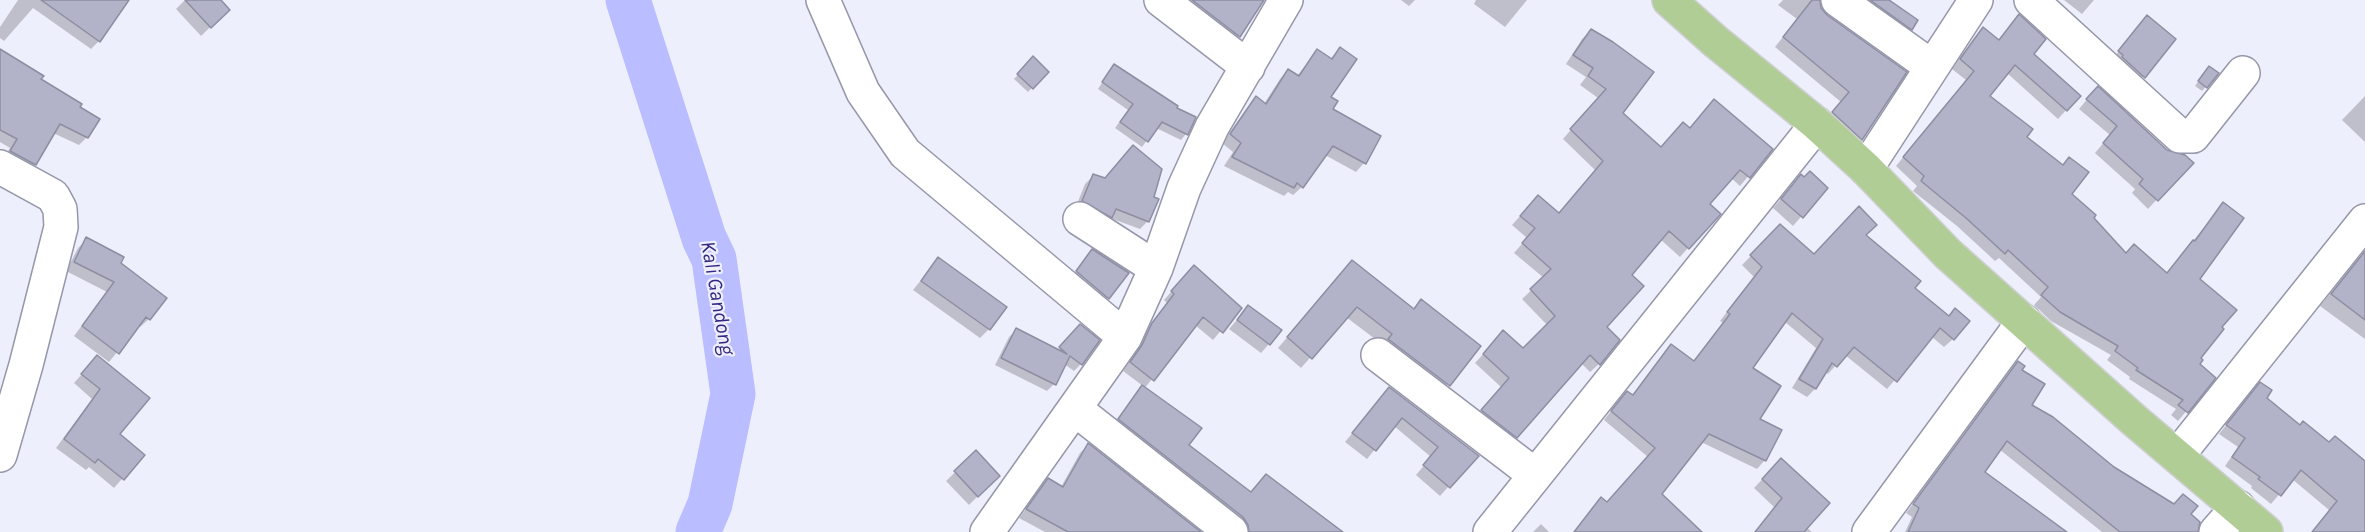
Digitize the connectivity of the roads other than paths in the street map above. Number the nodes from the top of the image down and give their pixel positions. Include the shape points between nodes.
1 (823, 0) edge
2 (1161, 0) edge
3 (1286, 0) edge
4 (1669, 0) edge
5 (1838, 0) edge
6 (1976, 0) edge
7 (2031, 0) edge
8 (1248, 67) junction
9 (1932, 67) junction
10 (2243, 73) dead end
11 (1817, 124) junction
12 (0, 167) edge
13 (1866, 169) junction
14 (1080, 219) dead end
15 (2365, 220) edge
16 (1156, 268) junction
17 (2024, 321) junction
18 (1125, 337) junction
19 (1378, 355) dead end
20 (1075, 409) junction
21 (0, 455) edge
22 (2178, 455) junction
23 (1535, 475) junction
24 (2238, 507) junction
25 (987, 532) edge
26 (1231, 532) edge
27 (1490, 532) edge
28 (1869, 532) edge
29 (2216, 532) edge
30 (2266, 532) edge

1 - 18 street via 863,92 905,153
2 - 8 street
3 - 8 street
4 - 11 main road
5 - 9 street
6 - 9 street
7 - 10 street via 2180,136 2193,136
8 - 16 street via 1212,127 1184,188
9 - 13 street
11 - 13 main road
11 - 23 street
12 - 21 street via 53,196 60,209 61,227
13 - 17 main road via 1948,254
14 - 16 street
15 - 22 street
16 - 18 street
17 - 22 main road
17 - 28 street
18 - 20 street
19 - 23 street
20 - 25 street
20 - 26 street
22 - 24 main road
23 - 27 street
24 - 29 street
24 - 30 main road

